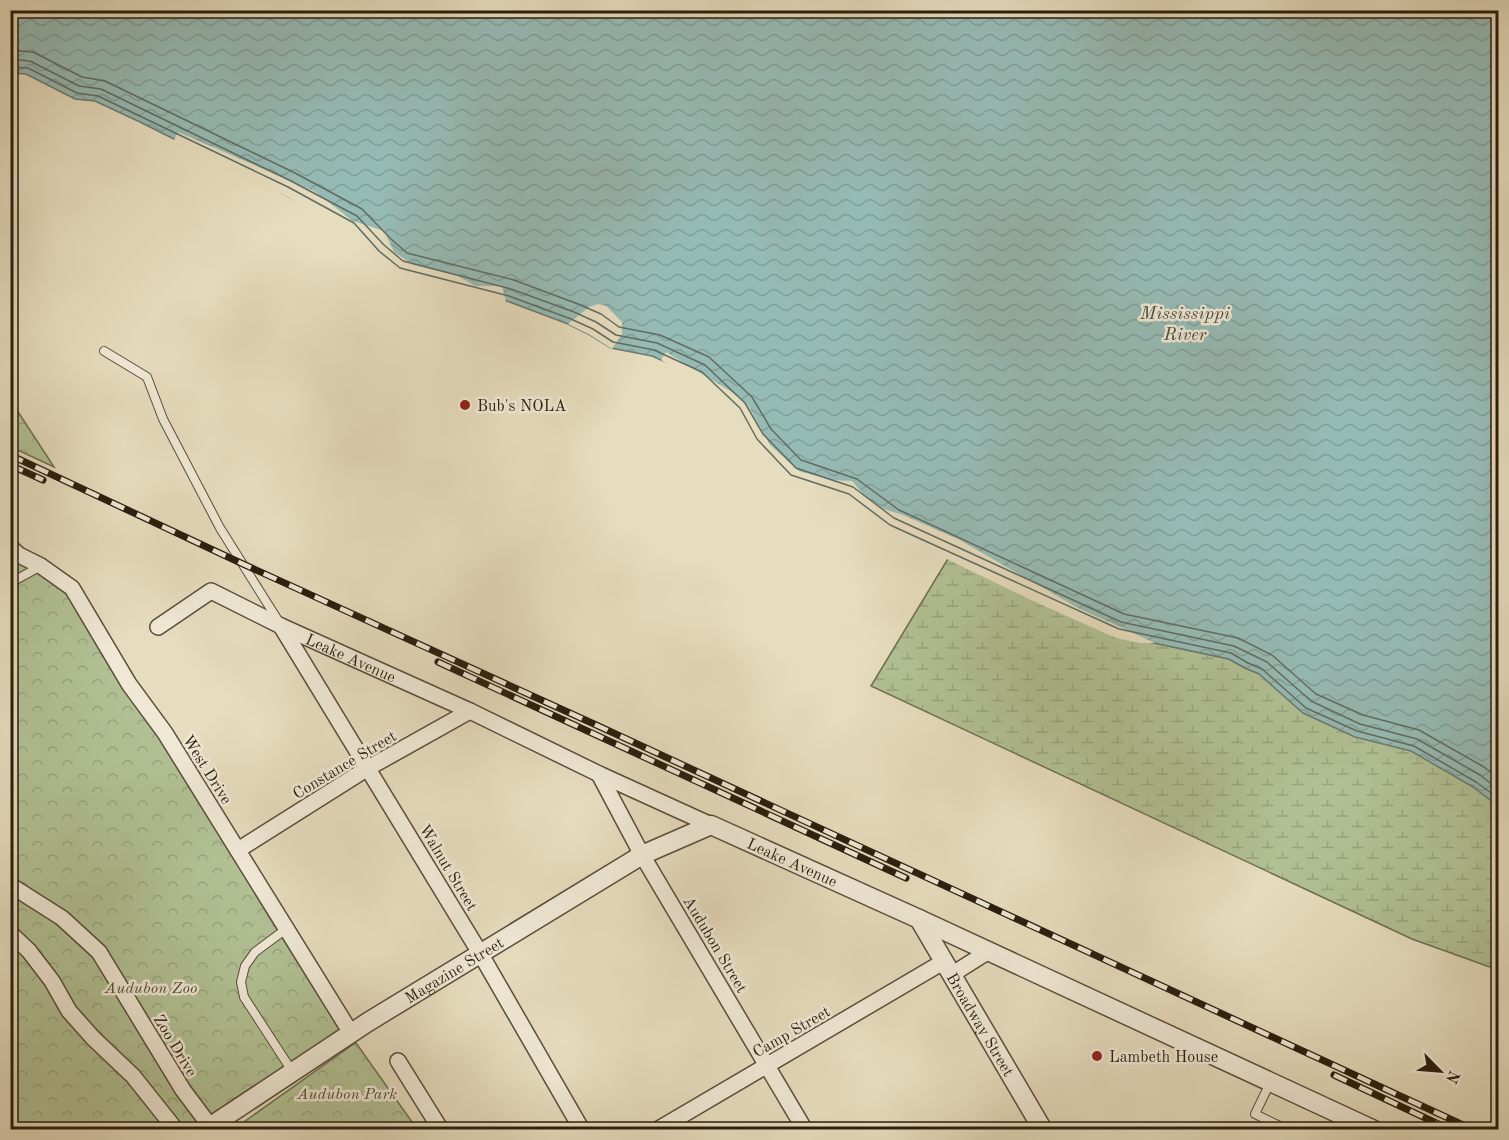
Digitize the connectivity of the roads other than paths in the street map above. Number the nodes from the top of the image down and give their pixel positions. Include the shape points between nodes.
1 (104, 351) dead end
2 (10, 547) edge
3 (41, 566) junction
4 (10, 583) edge
5 (281, 626) junction
6 (158, 627) dead end
7 (470, 711) junction
8 (368, 768) junction
9 (599, 774) junction
10 (711, 825) junction
11 (238, 850) junction
12 (642, 855) junction
13 (10, 885) edge
14 (919, 919) junction
15 (286, 929) junction
16 (10, 933) edge
17 (989, 951) junction
18 (480, 953) junction
19 (947, 969) junction
20 (351, 1033) junction
21 (398, 1060) dead end
22 (768, 1065) junction
23 (292, 1071) junction
24 (1270, 1081) junction
25 (208, 1128) edge
26 (176, 1130) edge
27 (441, 1130) edge
28 (582, 1130) edge
29 (657, 1130) edge
30 (805, 1130) edge
31 (1042, 1130) edge
32 (1288, 1130) edge
33 (1374, 1130) edge

1 - 5 lane via 147,377 163,418 220,528
2 - 3 street, West Drive
3 - 4 lane
3 - 11 street, West Drive via 72,588 129,684 165,733
5 - 6 street, Leake Avenue via 211,591
5 - 7 street, Leake Avenue
5 - 8 street, Walnut Street
7 - 8 street, Constance Street
7 - 9 street, Leake Avenue
8 - 11 street, Constance Street
8 - 18 street, Walnut Street
9 - 10 street, Leake Avenue
9 - 12 street, Audubon Street
10 - 12 street, Magazine Street
10 - 14 street, Leake Avenue
11 - 15 street, West Drive
12 - 18 street, Magazine Street
12 - 22 street, Audubon Street
13 - 25 street, Zoo Drive via 62,918 99,952
14 - 17 street, Leake Avenue
14 - 19 street, Broadway Street
15 - 20 street, West Drive
15 - 23 lane via 255,952 245,966 241,982 244,997
16 - 26 street via 52,981 69,1011 133,1076
17 - 19 street, Camp Street
17 - 24 street, Leake Avenue
18 - 20 street, Magazine Street
18 - 28 street, Walnut Street
19 - 22 street, Camp Street
19 - 31 street, Broadway Street
20 - 23 street, Magazine Street
21 - 27 street
22 - 29 street, Camp Street
22 - 30 street, Audubon Street
23 - 25 street, Magazine Street
24 - 32 lane via 1255,1114
24 - 33 street, Leake Avenue

